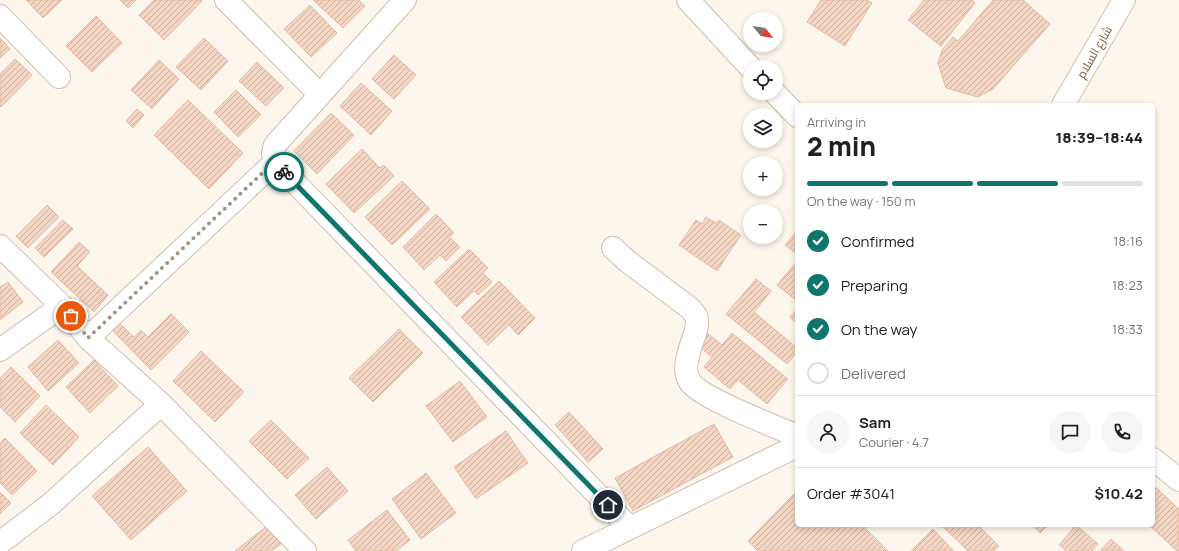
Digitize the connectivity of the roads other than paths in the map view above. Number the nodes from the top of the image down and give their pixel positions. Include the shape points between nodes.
1 (226, 0) edge
2 (405, 0) edge
3 (688, 0) edge
4 (1124, 0) edge
5 (0, 16) edge
6 (744, 60) edge
7 (59, 77) dead end
8 (320, 95) junction
9 (782, 100) edge
10 (1064, 103) edge
11 (795, 114) edge
12 (274, 162) junction
13 (0, 246) edge
14 (613, 248) dead end
15 (62, 306) junction
16 (88, 338) junction
17 (0, 350) edge
18 (161, 404) junction
19 (795, 435) edge
20 (795, 447) edge
21 (1155, 460) edge
22 (1179, 480) edge
23 (630, 528) junction
24 (0, 543) edge
25 (305, 551) edge
26 (583, 551) edge

1 - 8 street
2 - 8 street
3 - 6 street
4 - 10 street, شارع السلام
5 - 7 street
8 - 12 street via 276,145 273,153
9 - 11 street
12 - 16 street
12 - 23 street
13 - 15 street
14 - 19 street via 627,262 691,309 697,317 697,328 686,366 689,381 696,389 732,408
15 - 16 street
15 - 17 street
16 - 18 street
18 - 24 street via 52,504
18 - 25 street
20 - 23 street
21 - 22 street
23 - 26 street

